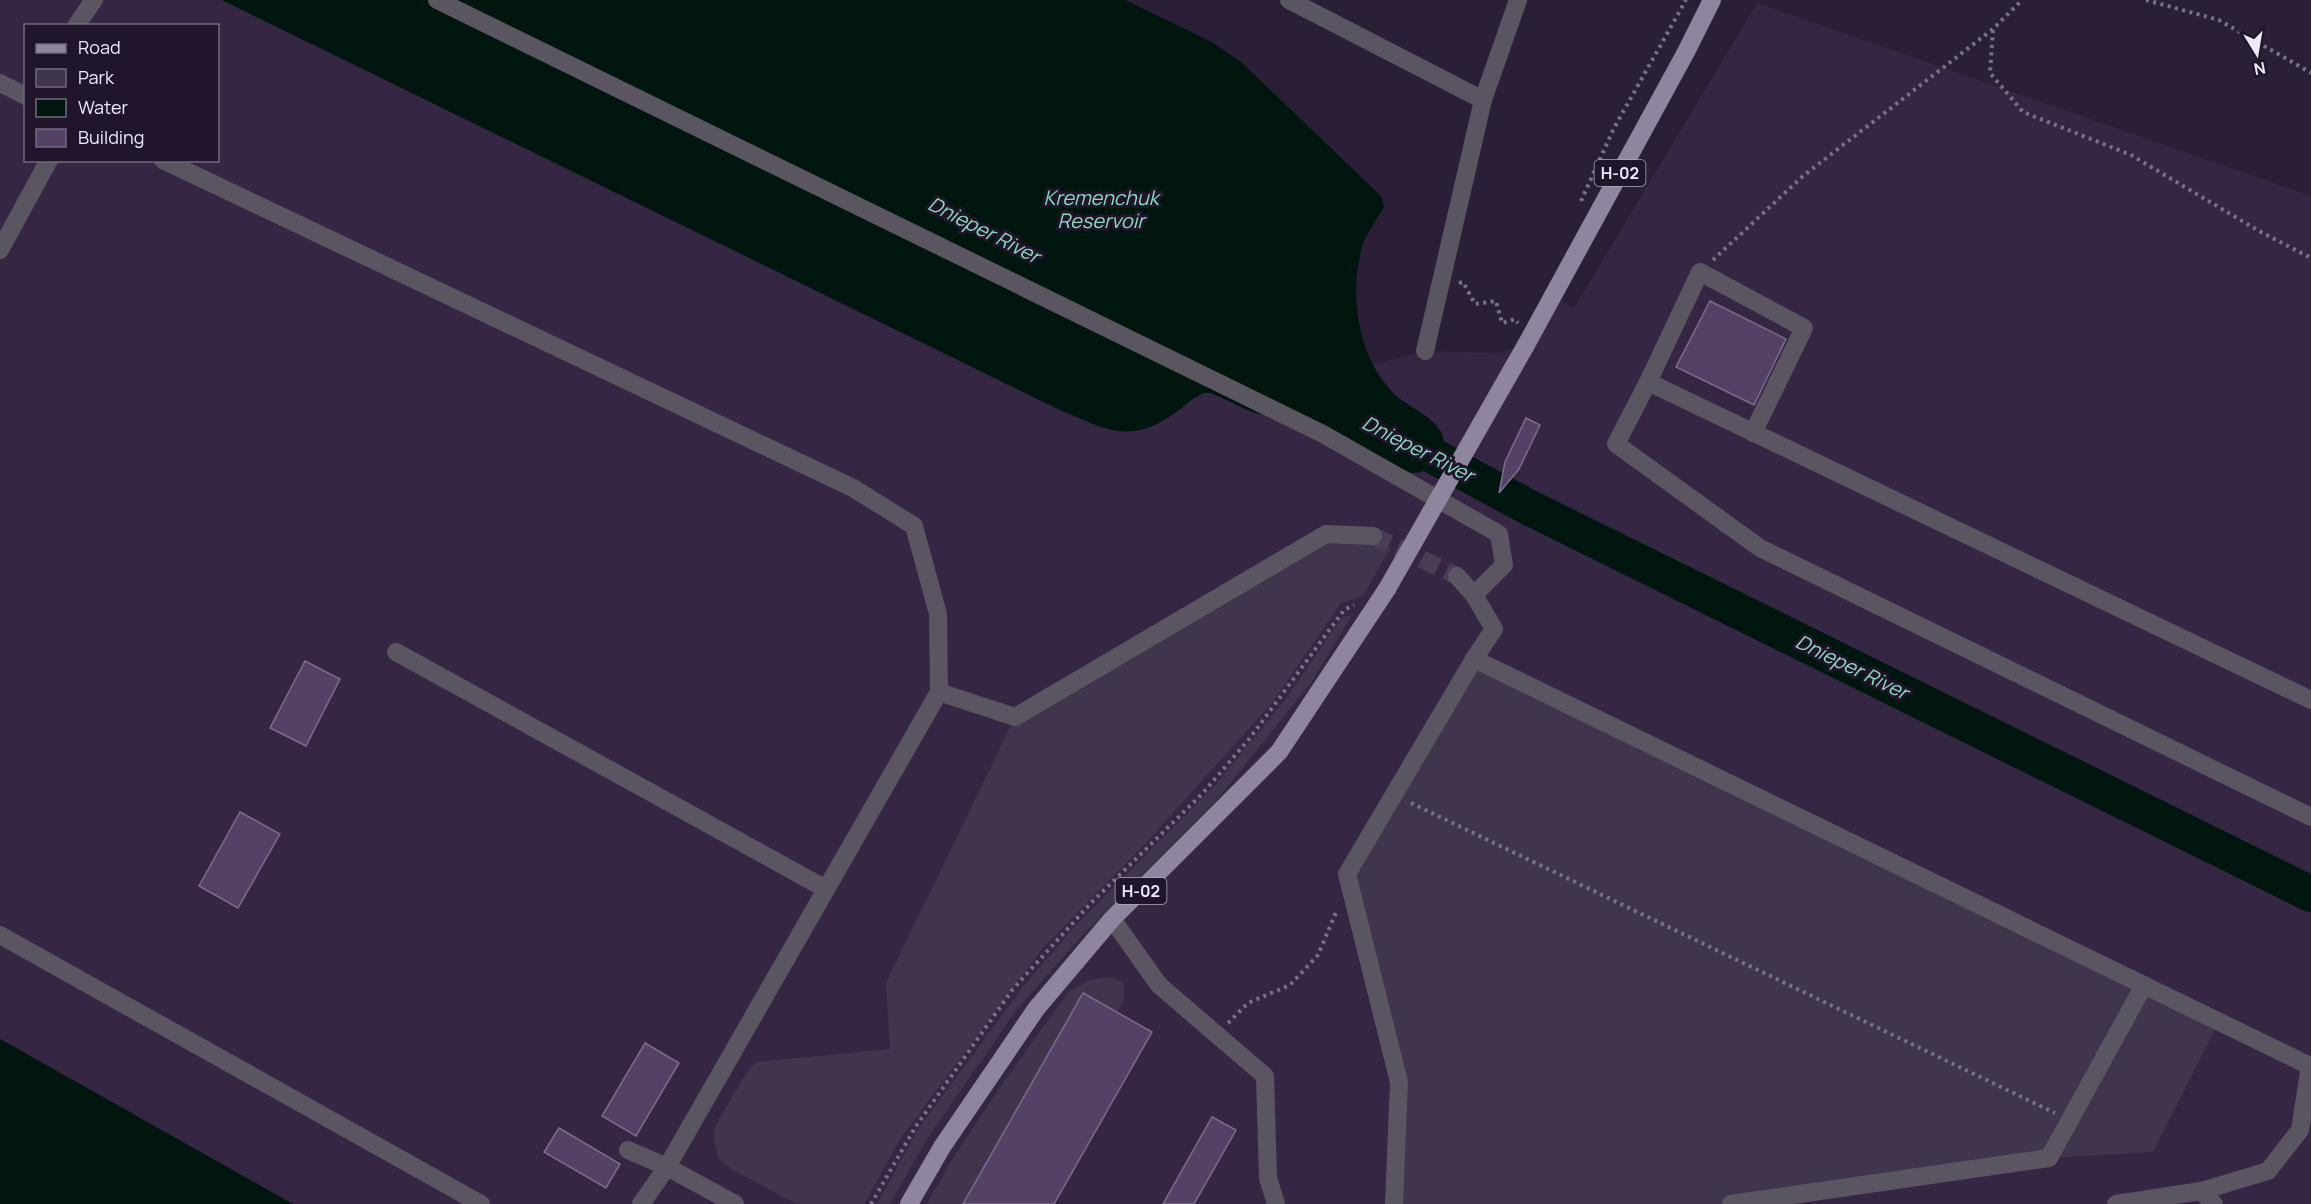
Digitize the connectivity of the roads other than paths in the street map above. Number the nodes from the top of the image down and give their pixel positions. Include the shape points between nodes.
1 (94, 0) edge
2 (437, 0) edge
3 (1289, 0) edge
4 (1518, 0) edge
5 (1712, 0) edge
6 (77, 24) edge
7 (0, 83) edge
8 (24, 95) edge
9 (1483, 100) junction
10 (48, 162) edge
11 (167, 162) edge
12 (0, 250) edge
13 (1425, 351) dead end
14 (1647, 382) junction
15 (1753, 433) junction
16 (1373, 536) tunnel mouth
17 (1456, 576) tunnel mouth
18 (1474, 595) junction
19 (396, 652) dead end
20 (1474, 659) junction
21 (939, 692) junction
22 (2311, 700) edge
23 (2311, 817) edge
24 (826, 889) junction
25 (1112, 919) junction
26 (0, 935) edge
27 (2144, 985) junction
28 (628, 1150) dead end
29 (667, 1167) junction
30 (2200, 1191) junction
31 (481, 1204) edge
32 (641, 1204) edge
33 (735, 1204) edge
34 (909, 1204) edge
35 (1276, 1204) edge
36 (1394, 1204) edge
37 (1731, 1204) edge
38 (2116, 1204) edge
39 (2214, 1204) edge

1 - 6 lane
2 - 18 lane via 1323,434 1499,534 1504,565
3 - 9 lane
4 - 9 lane
5 - 25 main road, Н-02, bridge via 1526,345 1387,589 1279,752
7 - 8 lane
9 - 13 lane
10 - 12 lane
11 - 21 lane via 853,488 914,526 938,614
14 - 15 lane
14 - 15 lane via 1700,272 1804,328
14 - 23 lane via 1616,444 1760,548
15 - 22 lane
16 - 21 lane via 1326,534 1015,717
17 - 18 lane
18 - 20 lane via 1494,629
19 - 24 lane
20 - 27 lane
20 - 36 lane via 1347,874 1400,1082
21 - 24 lane
24 - 29 lane
25 - 34 main road, Н-02 via 1036,1009 942,1147
25 - 35 lane via 1159,985 1265,1076 1268,1178
26 - 31 lane
27 - 30 lane via 2310,1066 2300,1130 2268,1172
27 - 37 lane via 2049,1158
28 - 29 lane
29 - 32 lane
29 - 33 lane
30 - 38 lane
30 - 39 lane

